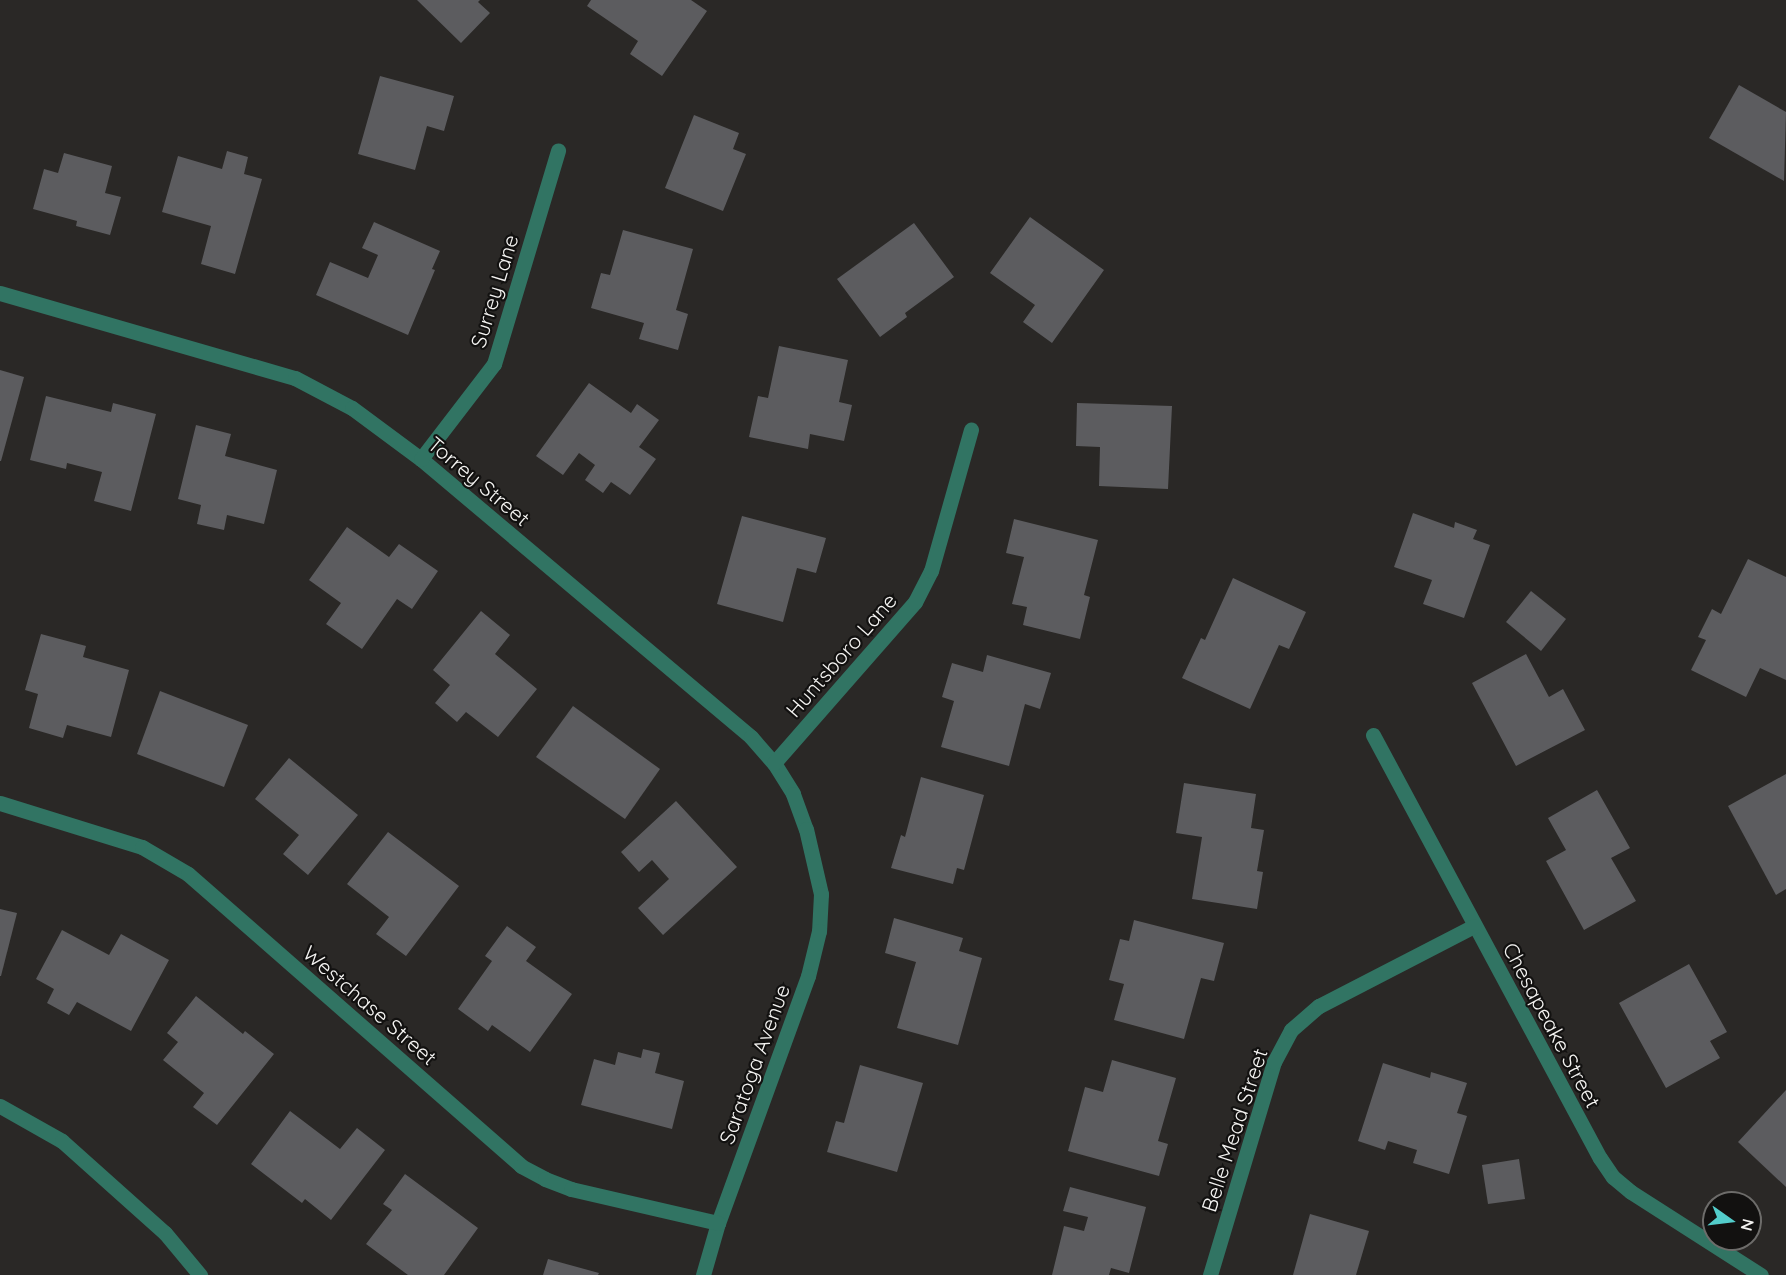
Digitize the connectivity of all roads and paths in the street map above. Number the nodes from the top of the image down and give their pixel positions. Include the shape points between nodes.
1 (558, 150) dead end
2 (0, 293) edge
3 (971, 430) dead end
4 (421, 459) junction
5 (1373, 735) dead end
6 (774, 763) junction
7 (0, 803) edge
8 (814, 862) joint
9 (1474, 926) junction
10 (0, 1106) edge
11 (718, 1223) junction
12 (200, 1275) edge
13 (703, 1275) edge
14 (1210, 1275) edge
15 (1761, 1275) edge

1 - 4 street, Surrey Lane via 494,364
2 - 4 street, Torrey Street via 296,378 352,408
3 - 6 street, Huntsboro Lane via 930,571 915,602
4 - 6 street, Torrey Street via 751,737
5 - 9 street, Chesapeake Street
6 - 8 street, Torrey Street via 793,794
7 - 11 street, Westchase Street via 142,847 188,874 521,1166 571,1189
8 - 11 street, Saratoga Avenue via 821,894 819,931 808,976
9 - 14 street, Belle Mead Street via 1319,1006 1291,1030 1274,1062
9 - 15 street, Chesapeake Street via 1613,1177
10 - 12 street via 80,1156 165,1233
11 - 13 street, Saratoga Avenue

